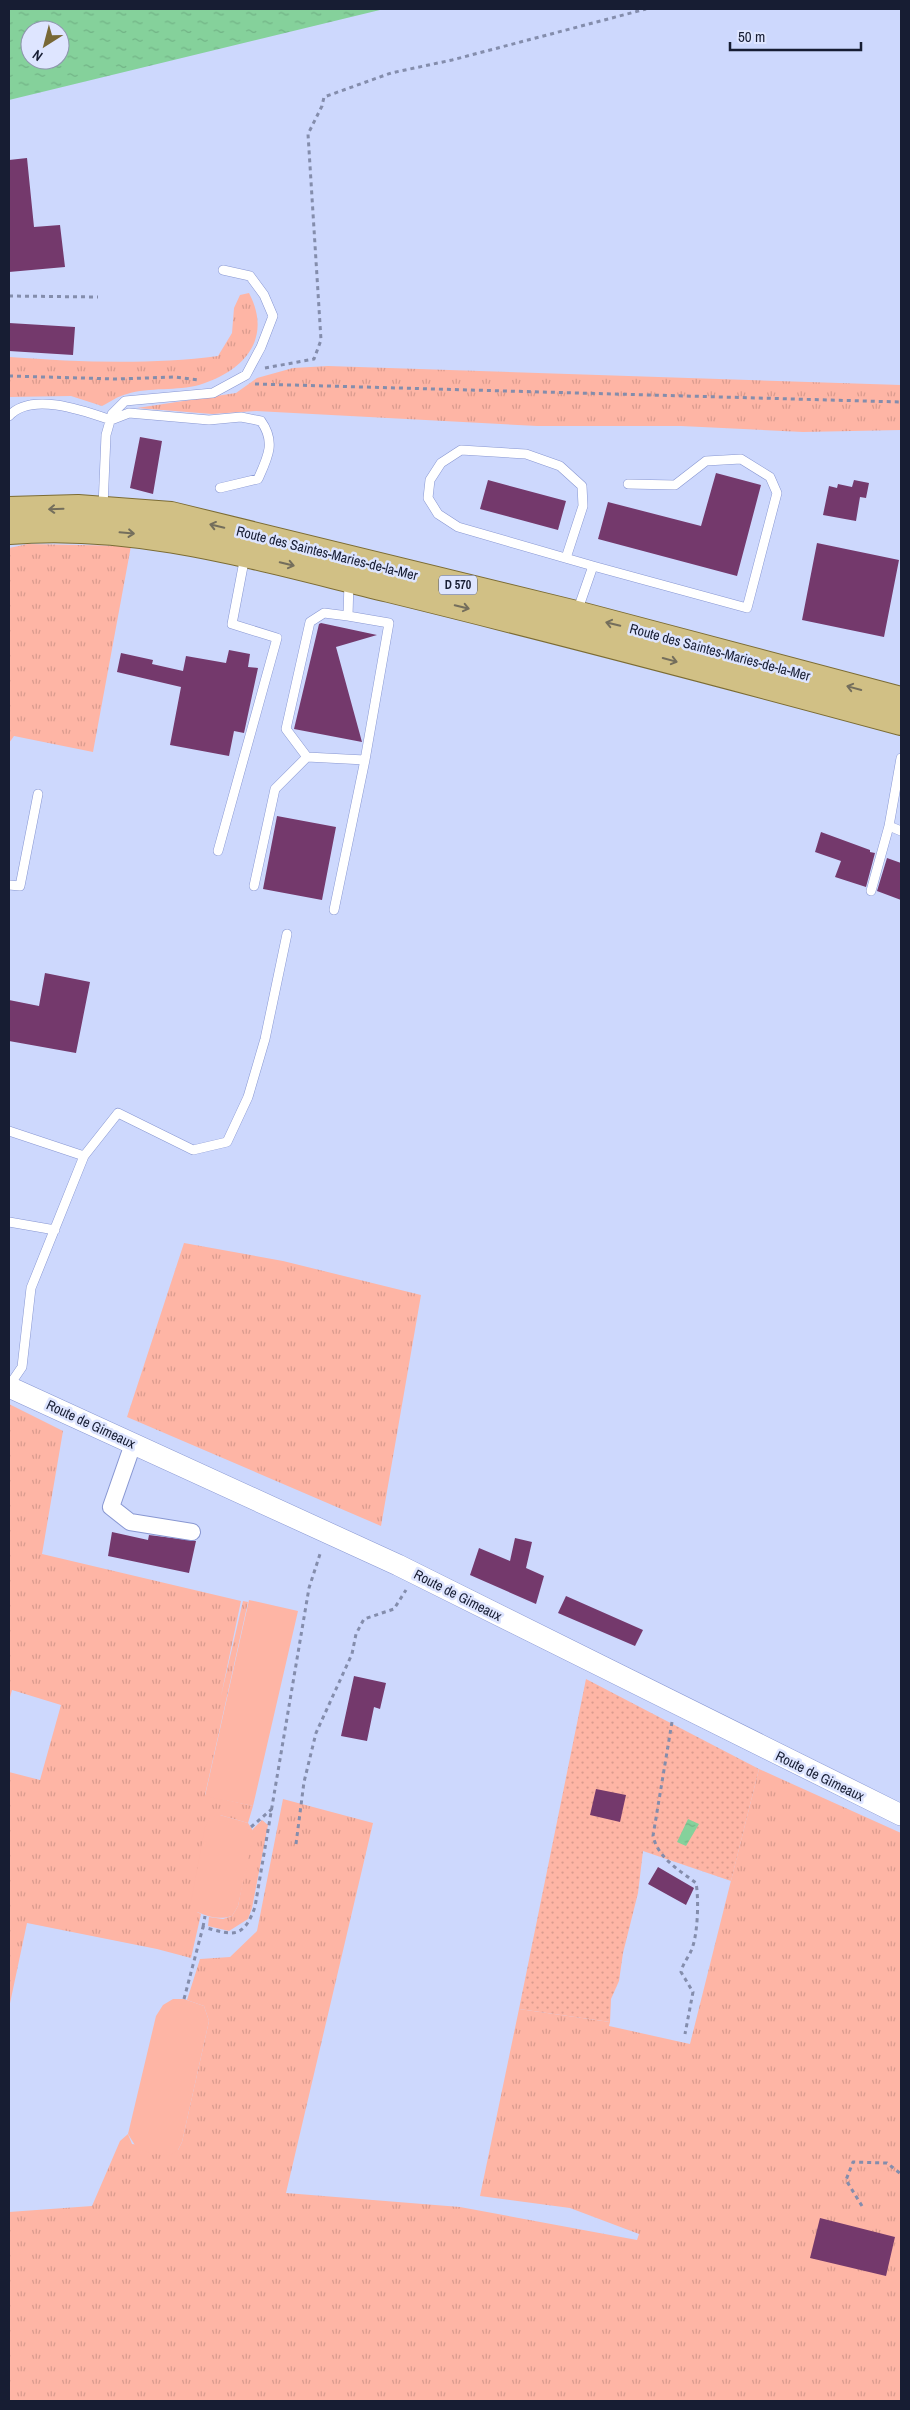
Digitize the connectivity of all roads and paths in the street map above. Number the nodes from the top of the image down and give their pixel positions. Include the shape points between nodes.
1 (646, 9) edge
2 (223, 270) dead end
3 (9, 296) edge
4 (98, 298) dead end
5 (247, 372) junction
6 (9, 376) edge
7 (117, 380) dead end
8 (271, 385) dead end
9 (901, 402) edge
10 (9, 416) edge
11 (111, 420) junction
12 (628, 484) dead end
13 (220, 488) dead end
14 (9, 510) edge
15 (102, 520) junction
16 (9, 531) edge
17 (248, 544) junction
18 (566, 558) junction
19 (593, 566) junction
20 (350, 569) junction
21 (348, 616) junction
22 (573, 624) junction
23 (773, 677) junction
24 (901, 700) edge
25 (901, 722) edge
26 (307, 757) junction
27 (901, 758) edge
28 (365, 760) junction
29 (38, 794) dead end
30 (889, 826) junction
31 (901, 831) edge
32 (218, 851) dead end
33 (9, 885) edge
34 (254, 886) dead end
35 (872, 891) dead end
36 (334, 910) dead end
37 (287, 934) dead end
38 (9, 1131) edge
39 (84, 1156) junction
40 (9, 1222) edge
41 (55, 1230) junction
42 (9, 1387) edge
43 (133, 1444) junction
44 (192, 1532) dead end
45 (327, 1533) junction
46 (416, 1575) junction
47 (675, 1704) junction
48 (273, 1808) junction
49 (901, 1815) edge
50 (251, 1827) dead end
51 (296, 1844) dead end
52 (205, 1916) dead end
53 (203, 1928) junction
54 (184, 1999) dead end
55 (685, 2034) dead end
56 (901, 2174) edge
57 (862, 2206) dead end

1 - 5 path via 391,73 324,97 308,134 321,340 314,359
2 - 5 lane via 250,276 264,295 273,316
3 - 4 path
5 - 11 lane via 213,393 125,401 112,414
6 - 7 path
8 - 9 path
10 - 11 lane via 37,403 75,407
11 - 13 lane via 129,413 209,420 241,417 260,421 269,433 269,455 258,479
11 - 15 lane via 106,434
12 - 19 lane via 674,485 706,461 741,459 770,477 777,493 747,608
15 -> 14 main road, Route des Saintes-Maries-de-la-Mer / D 570 via 78,508
15 - 16 main road, Route des Saintes-Maries-de-la-Mer / D 570
15 - 17 main road, Route des Saintes-Maries-de-la-Mer / D 570 via 171,515
17 - 20 main road, Route des Saintes-Maries-de-la-Mer / D 570
17 - 32 lane via 232,624 277,638
18 - 18 lane via 583,506 582,486 560,466 526,454 461,450 441,463 430,480 428,498 438,514 458,527
18 - 19 lane
19 - 22 lane
20 - 21 lane
20 - 22 main road, Route des Saintes-Maries-de-la-Mer / D 570
21 - 26 lane via 324,613 310,622 286,729
21 - 28 lane via 389,623
22 - 23 main road, Route des Saintes-Maries-de-la-Mer / D 570
24 -> 23 main road, Route des Saintes-Maries-de-la-Mer / D 570
23 - 25 main road, Route des Saintes-Maries-de-la-Mer / D 570
26 - 28 lane
26 - 34 lane via 275,789
27 - 30 lane
28 - 36 lane
29 - 33 lane via 20,886
30 - 31 lane
30 - 35 lane
37 - 39 lane via 260,1056 248,1097 227,1142 193,1150 118,1113
38 - 39 lane
39 - 41 lane
40 - 41 lane
41 - 42 lane via 31,1288 22,1367
42 - 43 street, Route de Gimeaux
43 - 44 street via 111,1507 130,1522
43 - 45 street, Route de Gimeaux
45 - 46 street, Route de Gimeaux
45 - 48 path via 309,1588
46 - 47 street, Route de Gimeaux
46 - 51 path via 394,1609 364,1619 356,1634 352,1654 316,1733 304,1782
47 - 49 street, Route de Gimeaux
47 - 55 path via 653,1836 662,1854 696,1883 699,1901 692,1949 681,1972 693,1992
48 - 50 path
48 - 53 path via 255,1907 249,1923 244,1930 228,1934
52 - 53 path
53 - 54 path
56 - 57 path via 887,2162 853,2162 846,2180

